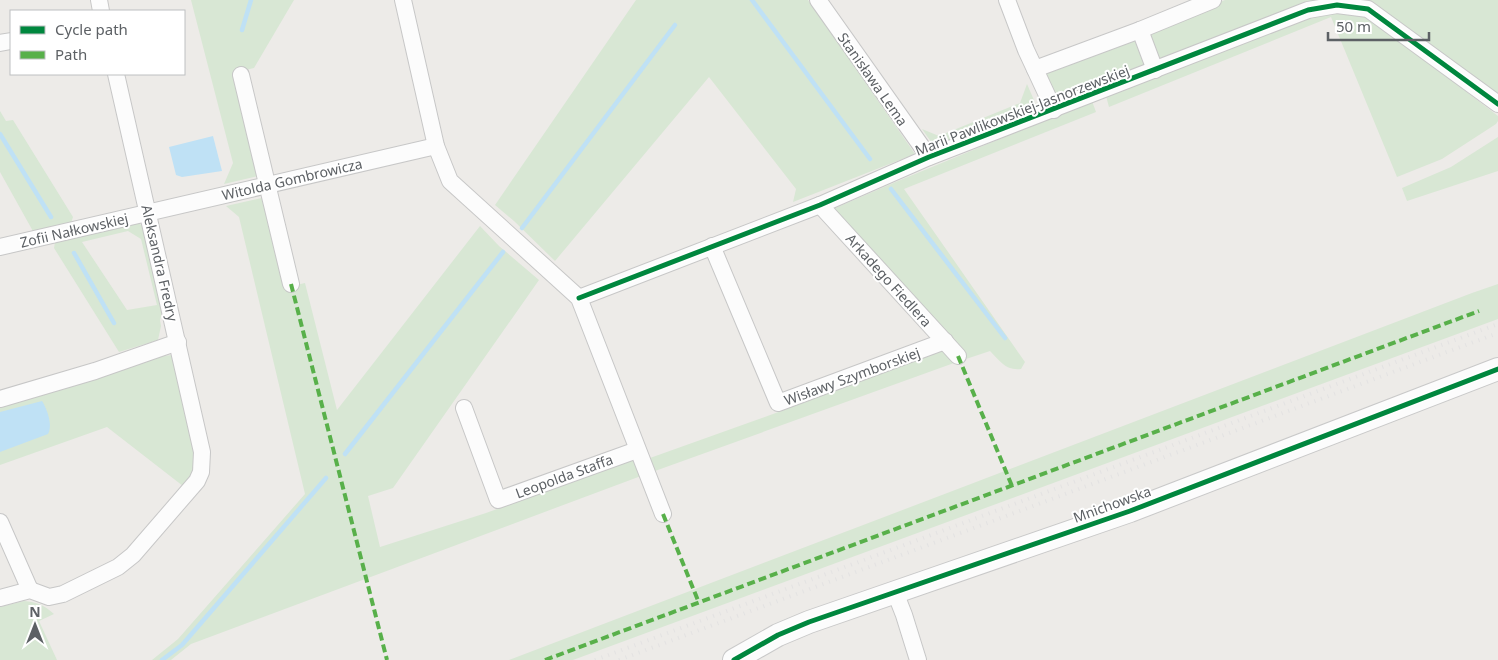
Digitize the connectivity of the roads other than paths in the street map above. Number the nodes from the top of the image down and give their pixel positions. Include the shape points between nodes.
1 (403, 0) edge
2 (818, 0) edge
3 (1006, 0) edge
4 (1212, 0) edge
5 (1140, 30) junction
6 (1035, 69) junction
7 (1155, 70) junction
8 (116, 75) edge
9 (241, 75) dead end
10 (1498, 104) edge
11 (1054, 110) junction
12 (436, 146) junction
13 (929, 157) junction
14 (268, 184) junction
15 (820, 205) junction
16 (148, 213) junction
17 (712, 246) junction
18 (0, 247) edge
19 (291, 284) dead end
20 (579, 298) junction
21 (944, 341) junction
22 (178, 342) junction
23 (958, 356) dead end
24 (1498, 369) edge
25 (0, 399) edge
26 (464, 408) dead end
27 (637, 450) junction
28 (663, 514) dead end
29 (0, 522) edge
30 (30, 590) junction
31 (895, 592) junction
32 (0, 598) edge
33 (734, 660) edge
34 (918, 660) edge

1 - 12 street
2 - 13 street, Stanisława Lema
3 - 6 street
4 - 5 street
5 - 6 street
5 - 7 street
6 - 11 street
7 - 10 street, Marii Pawlikowskiej-Jasnorzewskiej via 1308,10 1337,4 1368,9
7 - 11 street, Marii Pawlikowskiej-Jasnorzewskiej
8 - 16 street, Aleksandra Fredry
9 - 14 street
11 - 13 street, Marii Pawlikowskiej-Jasnorzewskiej
12 - 14 street, Witolda Gombrowicza
12 - 20 street via 450,181
13 - 15 street, Marii Pawlikowskiej-Jasnorzewskiej
14 - 16 street, Witolda Gombrowicza
14 - 19 street
15 - 17 street, Marii Pawlikowskiej-Jasnorzewskiej
15 - 21 street, Arkadego Fiedlera
16 - 18 street, Zofii Nałkowskiej
16 - 22 street, Aleksandra Fredry
17 - 20 street, Marii Pawlikowskiej-Jasnorzewskiej
17 - 21 street, Wisławy Szymborskiej via 778,403
20 - 27 street
21 - 23 street, Arkadego Fiedlera
22 - 25 street
22 - 30 street, Aleksandra Fredry via 202,452 197,481 125,563 63,594 49,597
24 - 31 street, Mnichowska via 1130,511
26 - 27 street, Leopolda Staffa via 498,500
27 - 28 street
29 - 30 street
30 - 32 street
31 - 33 street, Mnichowska via 809,622
31 - 34 street

